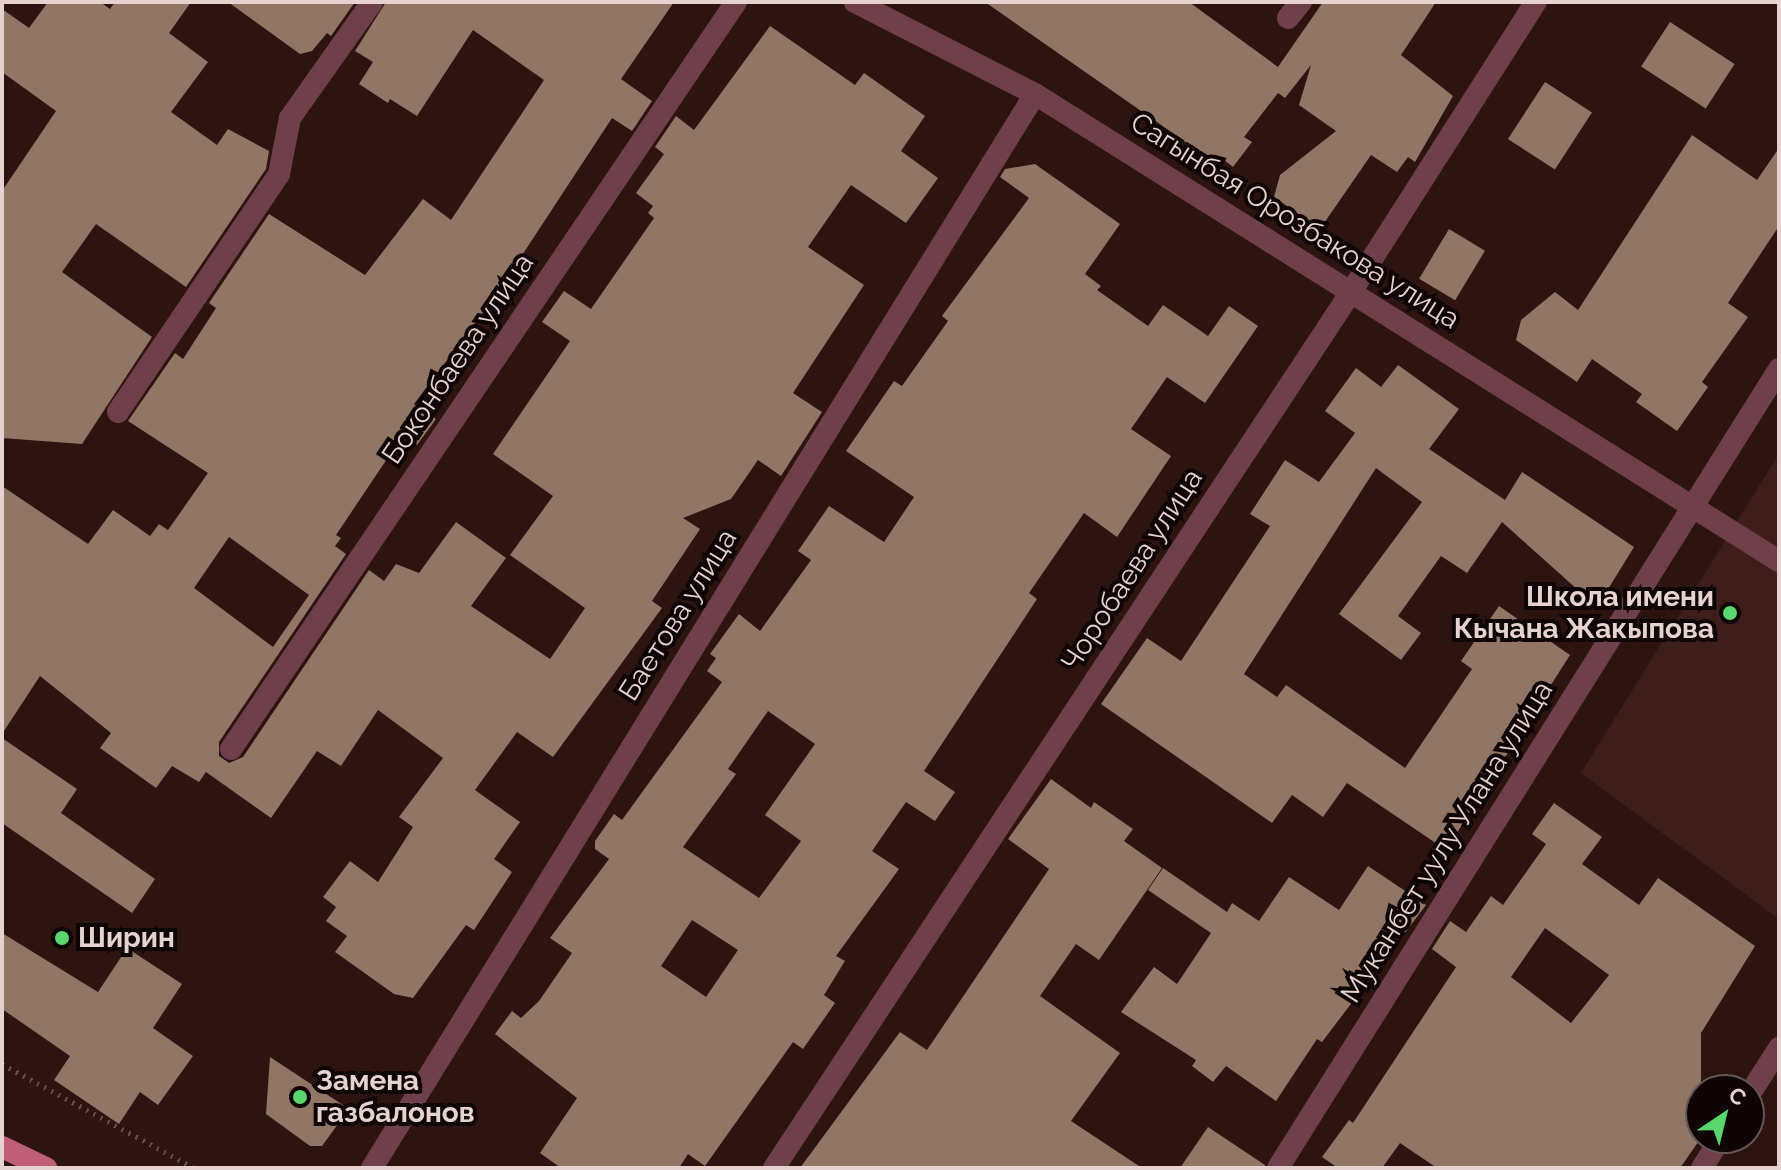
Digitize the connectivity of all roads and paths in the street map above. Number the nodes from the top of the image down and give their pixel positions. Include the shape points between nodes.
1 (372, 2) edge
2 (736, 2) edge
3 (855, 2) edge
4 (1536, 2) edge
5 (1035, 94) junction
6 (1351, 292) junction
7 (1779, 369) edge
8 (118, 412) dead end
9 (1693, 508) junction
10 (1779, 561) edge
11 (231, 749) dead end
12 (1779, 1048) edge
13 (2, 1064) edge
14 (1762, 1074) edge
15 (2, 1147) edge
16 (46, 1168) edge
17 (194, 1168) edge
18 (372, 1168) edge
19 (774, 1168) edge
20 (1278, 1168) edge

1 - 8 street via 290,118 279,174 230,239
2 - 11 street, Боконбаева улица
3 - 5 street, Сагынбая Орозбакова улица
4 - 6 street, Чоробаева улица
5 - 6 street, Сагынбая Орозбакова улица
5 - 18 street, Баетова улица
6 - 9 street, Сагынбая Орозбакова улица
6 - 19 street, Чоробаева улица
7 - 9 street, Муканбет уулу Улана улица
9 - 10 street, Сагынбая Орозбакова улица
9 - 20 street, Муканбет уулу Улана улица
12 - 14 street
13 - 17 path
15 - 16 main road

